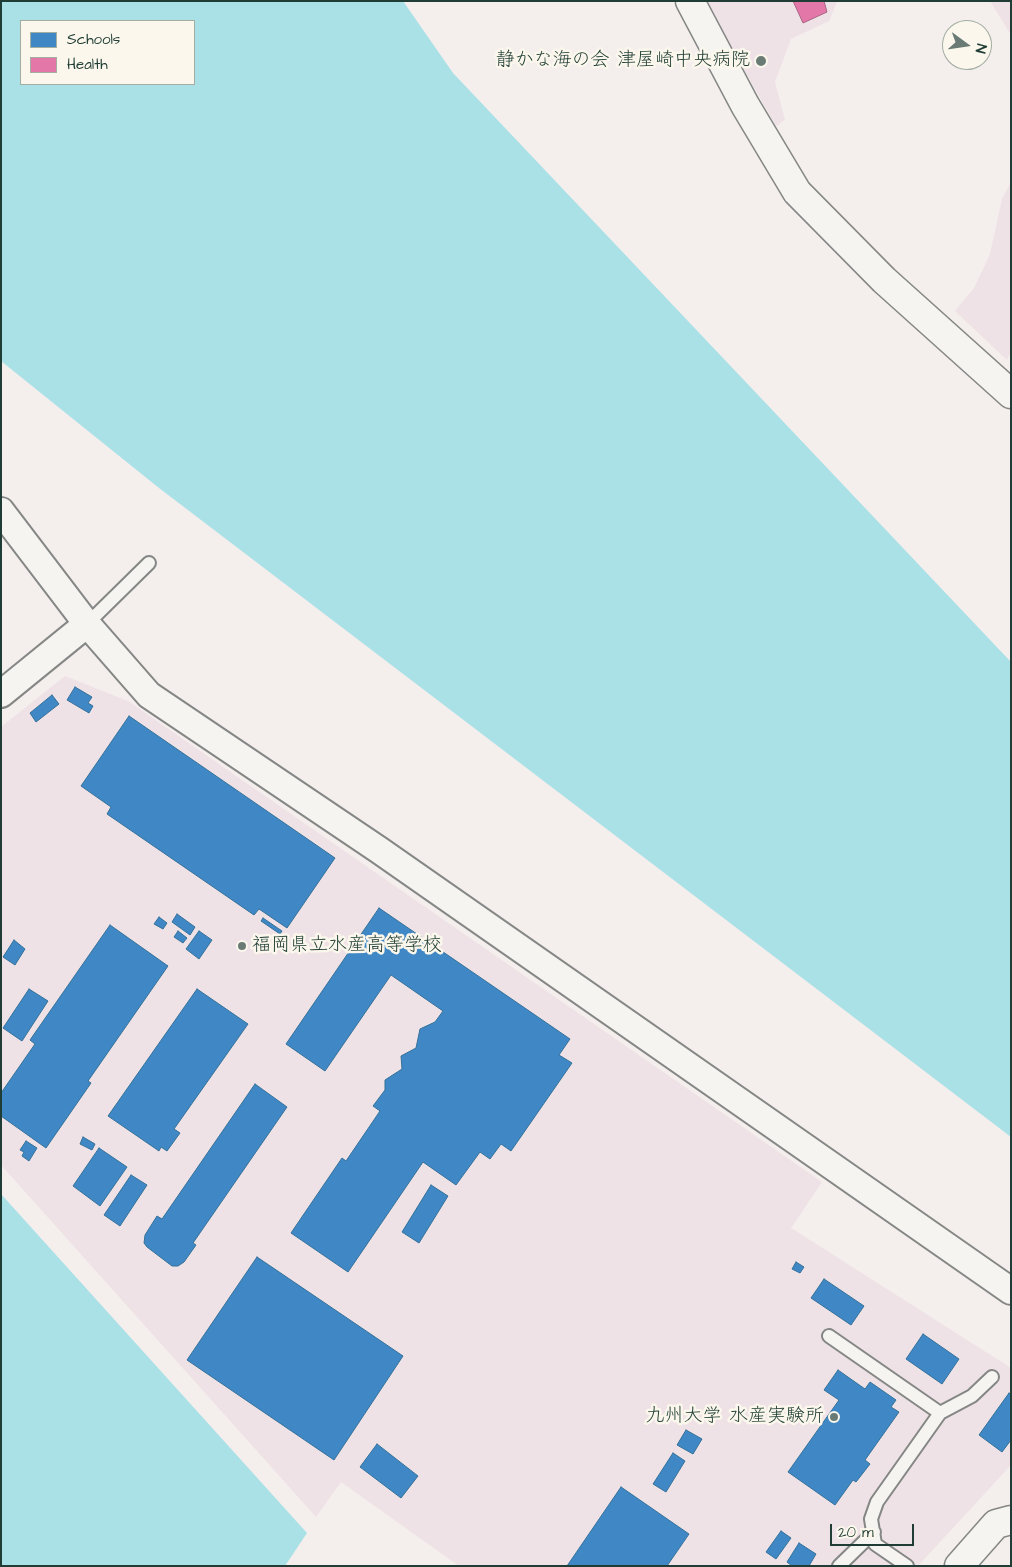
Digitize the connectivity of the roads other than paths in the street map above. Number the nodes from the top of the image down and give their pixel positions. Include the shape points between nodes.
1 (690, 1) edge
2 (1011, 394) edge
3 (1, 511) edge
4 (149, 563) dead end
5 (87, 624) junction
6 (1, 694) edge
7 (1011, 1291) edge
8 (829, 1336) dead end
9 (992, 1377) dead end
10 (940, 1413) junction
11 (1006, 1517) edge
12 (874, 1532) junction
13 (839, 1566) edge
14 (907, 1566) edge
15 (959, 1566) edge

1 - 2 street via 745,105 797,192 884,280
3 - 5 street
4 - 5 lane
5 - 6 street
5 - 7 street via 149,694 379,850
8 - 10 lane
9 - 10 lane via 972,1396
10 - 12 lane via 877,1502 871,1519
11 - 15 street
12 - 13 lane
12 - 14 lane via 876,1544

